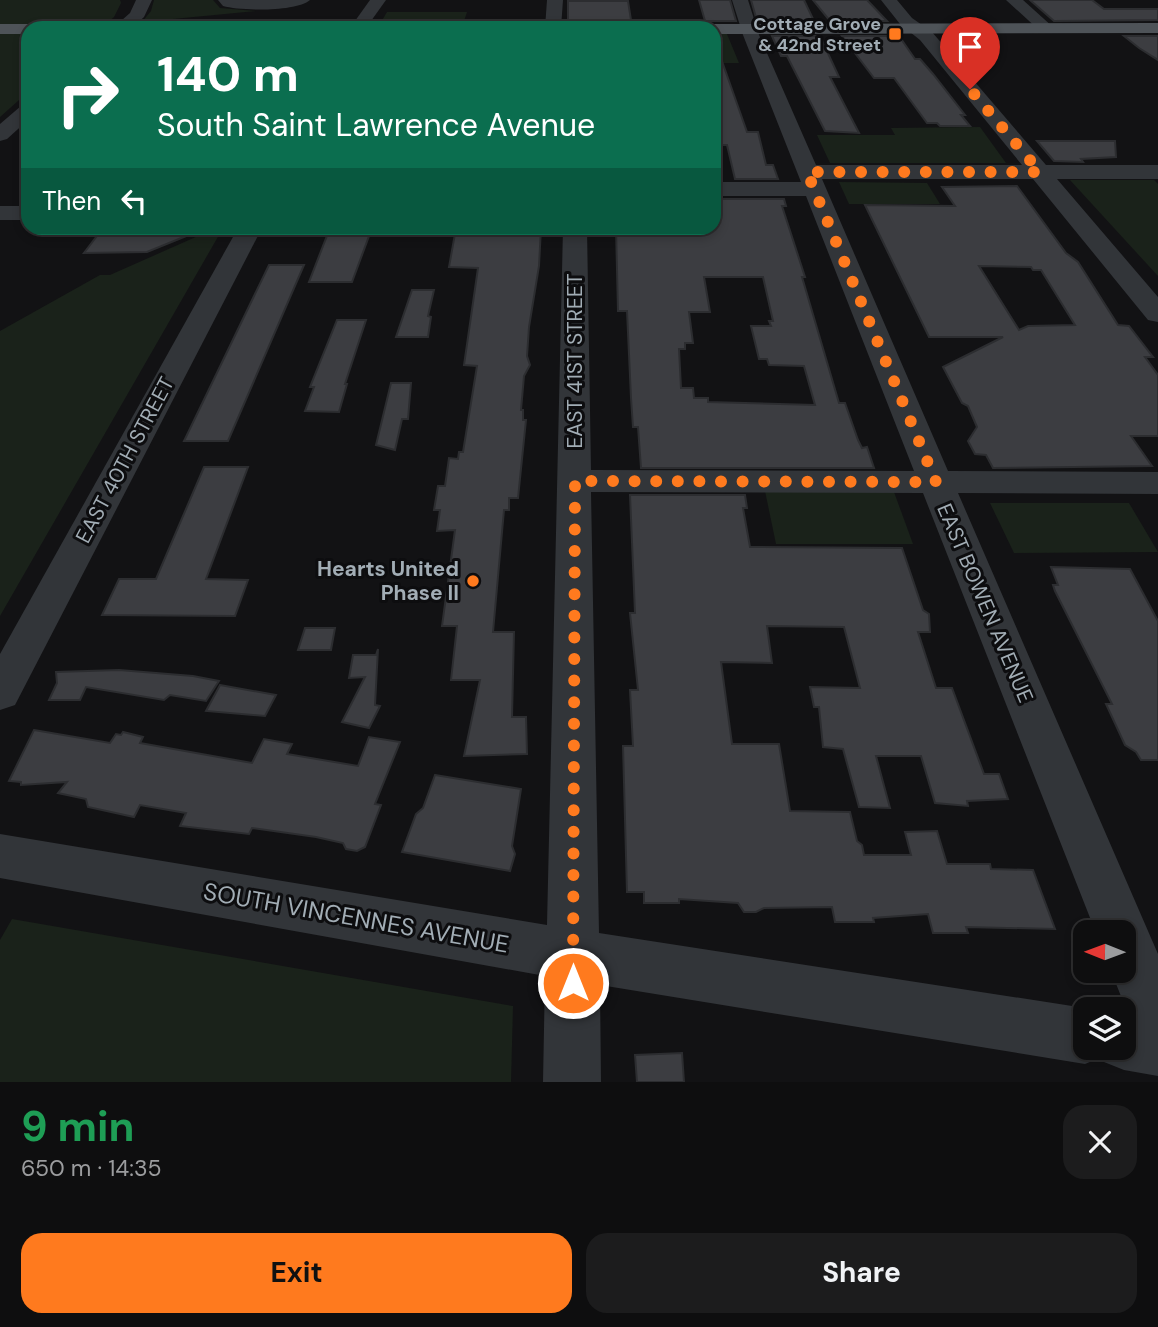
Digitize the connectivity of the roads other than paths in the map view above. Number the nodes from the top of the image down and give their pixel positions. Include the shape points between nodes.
1 (131, 0) edge
2 (144, 0) edge
3 (226, 0) edge
4 (302, 0) edge
5 (378, 0) edge
6 (555, 0) edge
7 (889, 0) edge
8 (1014, 0) edge
9 (745, 14) edge
10 (119, 21) edge
11 (133, 21) edge
12 (363, 21) edge
13 (554, 21) edge
14 (721, 26) edge
15 (1046, 28) junction
16 (1158, 28) edge
17 (0, 29) edge
18 (21, 29) edge
19 (916, 29) junction
20 (21, 116) edge
21 (0, 135) edge
22 (1040, 172) junction
23 (1158, 172) edge
24 (811, 180) junction
25 (721, 188) edge
26 (0, 213) edge
27 (21, 213) edge
28 (246, 235) edge
29 (575, 235) edge
30 (1148, 290) edge
31 (1158, 314) edge
32 (575, 481) junction
33 (936, 482) junction
34 (1158, 483) edge
35 (0, 693) edge
36 (0, 856) edge
37 (1117, 920) edge
38 (573, 955) junction
39 (1136, 966) edge
40 (1158, 1020) edge
41 (1073, 1034) edge
42 (1136, 1044) edge
43 (1158, 1048) edge
44 (572, 1082) edge

1 - 10 street
2 - 11 street
3 - 4 street via 242,6
5 - 12 street
6 - 13 street
7 - 19 street
8 - 15 street
9 - 14 main road
9 - 19 main road
9 - 24 street, EAST BOWEN AVENUE
15 - 16 main road
15 - 19 main road
17 - 18 main road
19 - 22 street
20 - 21 street
22 - 23 street
22 - 24 street
22 - 30 street
24 - 25 street
24 - 33 street, EAST BOWEN AVENUE
26 - 27 street
28 - 35 street, EAST 40TH STREET
29 - 32 street, EAST 41ST STREET
30 - 31 street
32 - 33 street
32 - 38 street, EAST 41ST STREET
33 - 34 street
33 - 37 street, EAST BOWEN AVENUE
36 - 38 street, SOUTH VINCENNES AVENUE
38 - 41 street, SOUTH VINCENNES AVENUE
38 - 44 street, EAST 41ST STREET
39 - 40 street, EAST BOWEN AVENUE
42 - 43 street

